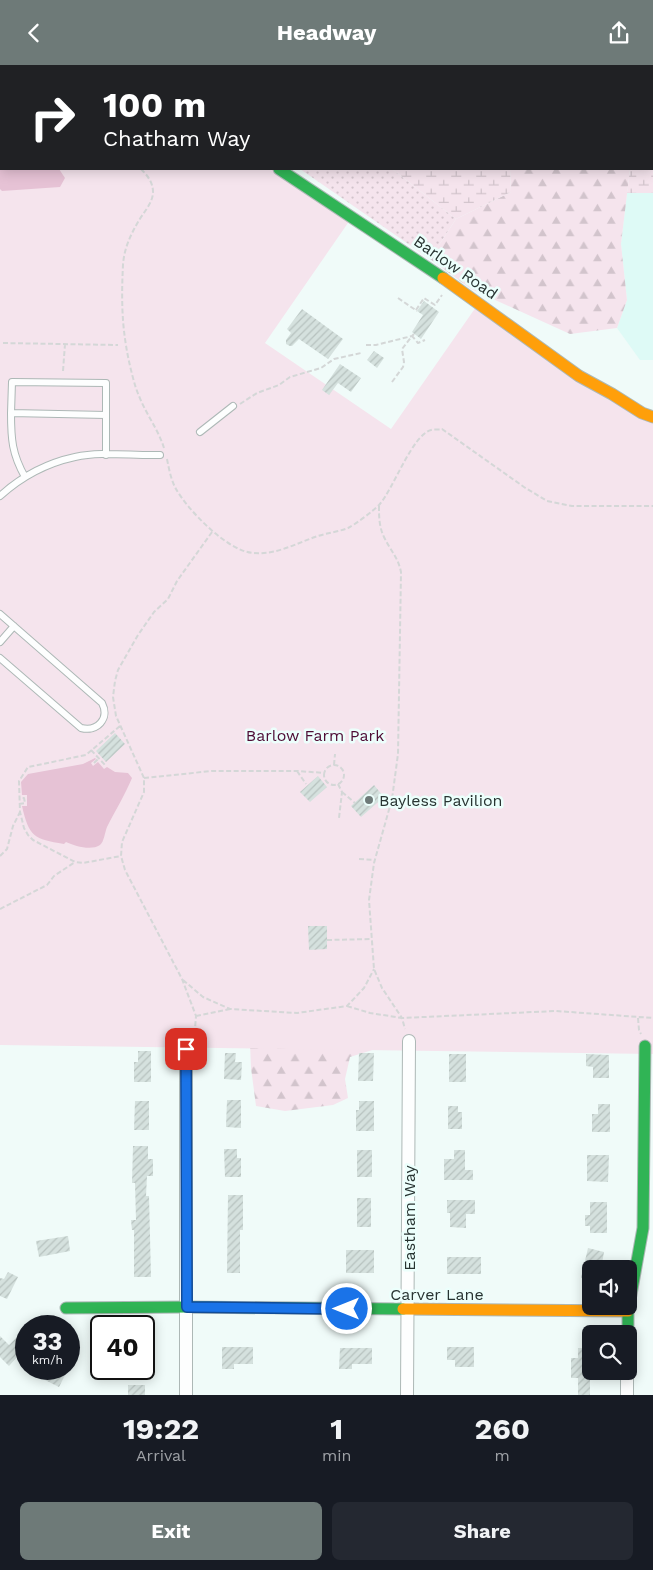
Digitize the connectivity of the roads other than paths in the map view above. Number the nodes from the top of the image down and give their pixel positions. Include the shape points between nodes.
1 (280, 170) edge
2 (612, 394) junction
3 (653, 405) edge
4 (233, 406) road end
5 (11, 413) junction
6 (106, 415) junction
7 (653, 417) edge
8 (200, 432) dead end
9 (106, 455) junction
10 (160, 455) dead end
11 (25, 477) junction
12 (0, 496) edge
13 (0, 614) edge
14 (14, 626) junction
15 (0, 642) edge
16 (0, 658) edge
17 (409, 1041) dead end
18 (645, 1045) road end
19 (186, 1049) road end
20 (649, 1116) edge
21 (637, 1261) edge
22 (187, 1307) junction
23 (66, 1308) dead end
24 (408, 1310) junction
25 (582, 1311) edge
26 (628, 1380) edge
27 (186, 1395) edge
28 (407, 1395) edge
29 (628, 1395) edge

1 - 2 street, Barlow Road via 450,283 579,376
2 - 3 street, Barlow Road
2 - 7 street, Barlow Road
4 - 8 lane
5 - 6 lane
5 - 6 lane via 12,381 106,383
5 - 11 lane via 12,446
6 - 9 lane
9 - 10 lane
9 - 11 lane via 76,457 50,464
11 - 12 lane
13 - 14 lane
14 - 15 lane
14 - 16 lane via 102,703 103,721 95,728 81,728
17 - 24 street, Eastham Way
18 - 20 street
19 - 22 street
20 - 21 street via 643,1228
22 - 23 street, Carver Lane
22 - 24 street, Carver Lane
22 - 27 street
24 - 25 street, Carver Lane
24 - 28 street, Eastham Way
26 - 29 street

